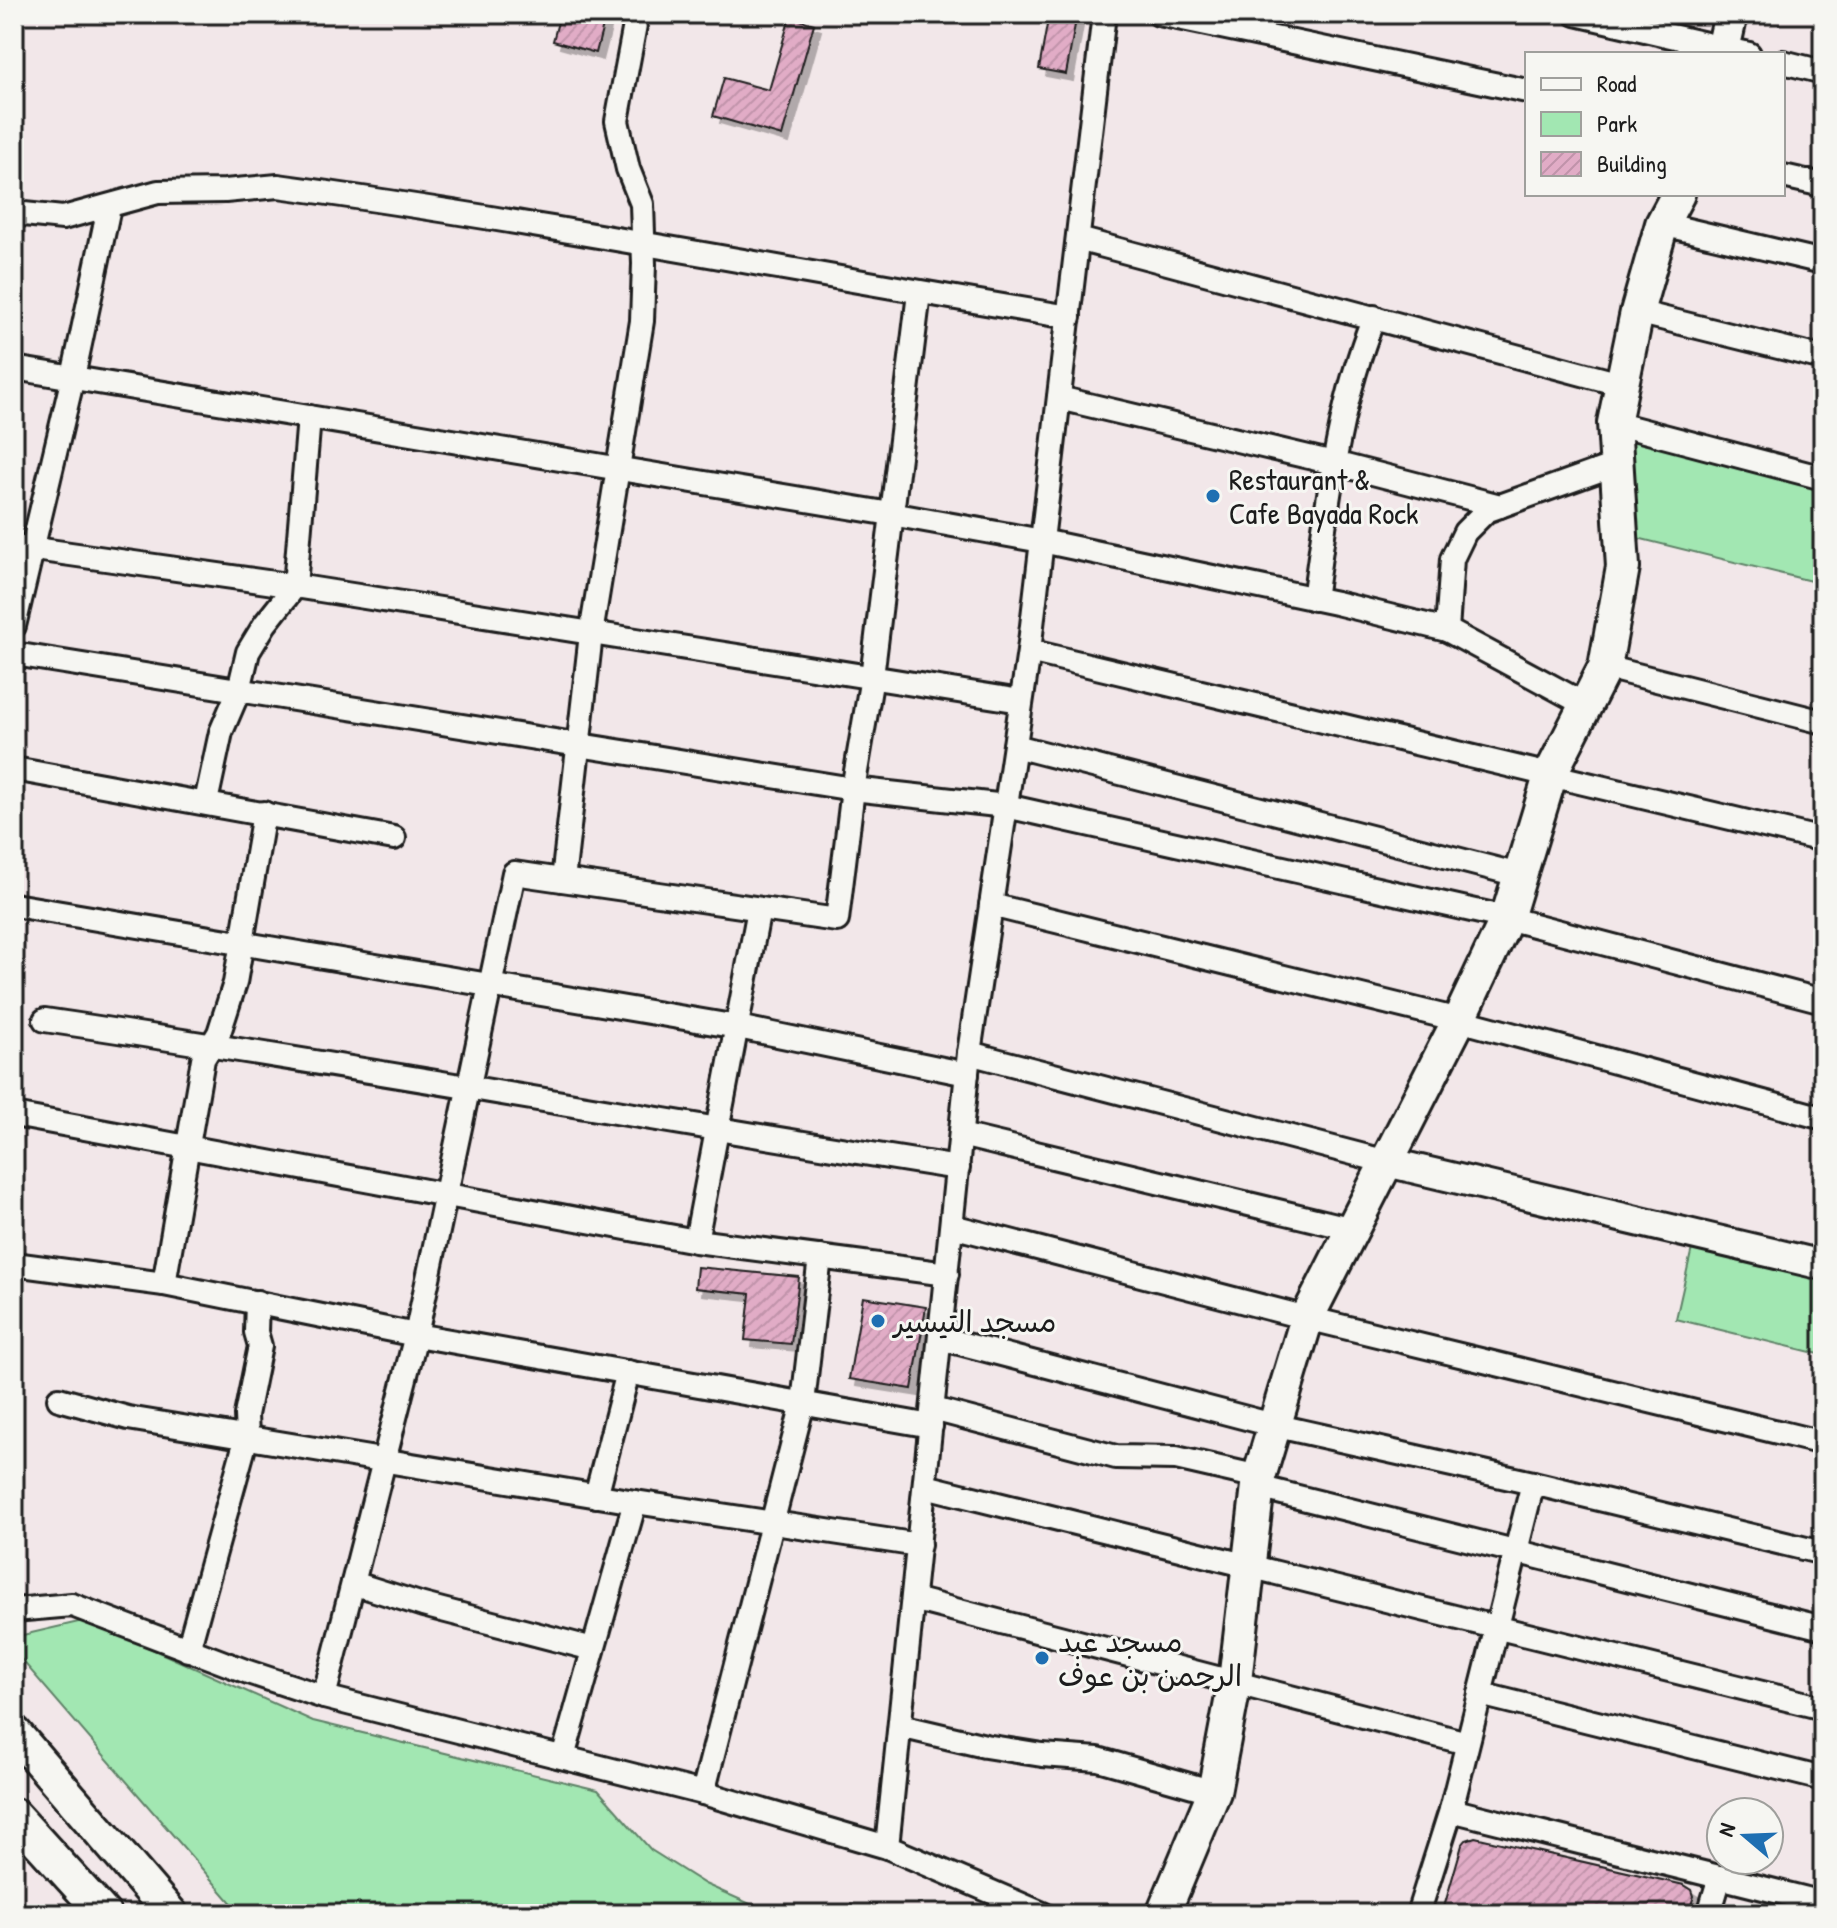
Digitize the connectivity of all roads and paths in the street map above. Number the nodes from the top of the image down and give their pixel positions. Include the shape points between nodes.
1 (637, 14) edge
2 (1104, 14) edge
3 (1159, 14) edge
4 (1576, 14) edge
5 (1731, 14) edge
6 (1731, 52) edge
7 (1785, 62) edge
8 (1823, 72) edge
9 (1525, 91) edge
10 (1785, 176) edge
11 (1823, 185) edge
12 (1677, 196) edge
13 (109, 207) junction
14 (14, 213) edge
15 (1662, 224) junction
16 (1078, 239) junction
17 (644, 242) junction
18 (1823, 262) edge
19 (919, 293) junction
20 (1637, 312) junction
21 (1069, 317) junction
22 (1374, 317) junction
23 (1823, 358) edge
24 (14, 368) edge
25 (73, 377) junction
26 (1620, 384) junction
27 (1059, 398) junction
28 (309, 417) junction
29 (1614, 423) junction
30 (1334, 463) junction
31 (1617, 464) junction
32 (617, 467) junction
33 (1823, 478) edge
34 (1500, 506) junction
35 (891, 514) junction
36 (1042, 541) junction
37 (23, 547) edge
38 (295, 586) junction
39 (1314, 599) junction
40 (14, 626) edge
41 (1447, 630) junction
42 (591, 634) junction
43 (1029, 651) junction
44 (14, 654) edge
45 (1605, 667) junction
46 (872, 677) junction
47 (239, 690) junction
48 (1021, 701) junction
49 (1586, 705) junction
50 (1823, 722) edge
51 (578, 743) junction
52 (1015, 746) junction
53 (14, 769) edge
54 (1551, 773) junction
55 (853, 789) junction
56 (206, 802) junction
57 (1006, 806) junction
58 (264, 813) junction
59 (394, 838) dead end
60 (1823, 840) edge
61 (1519, 875) junction
62 (563, 880) junction
63 (14, 905) edge
64 (991, 905) junction
65 (759, 909) junction
66 (1507, 918) junction
67 (241, 944) junction
68 (491, 985) junction
69 (1823, 1001) edge
70 (45, 1020) dead end
71 (1459, 1020) junction
72 (738, 1027) junction
73 (212, 1044) junction
74 (968, 1063) junction
75 (469, 1089) junction
76 (14, 1115) edge
77 (1823, 1118) edge
78 (718, 1130) junction
79 (961, 1135) junction
80 (186, 1146) junction
81 (1387, 1162) junction
82 (958, 1168) junction
83 (447, 1194) junction
84 (952, 1226) junction
85 (1353, 1229) junction
86 (696, 1241) junction
87 (820, 1257) junction
88 (14, 1264) edge
89 (1823, 1265) edge
90 (947, 1274) junction
91 (164, 1284) junction
92 (257, 1302) junction
93 (1307, 1318) junction
94 (416, 1335) junction
95 (940, 1338) junction
96 (628, 1372) junction
97 (59, 1399) dead end
98 (803, 1403) junction
99 (932, 1417) junction
100 (1273, 1425) junction
101 (247, 1436) junction
102 (1823, 1443) edge
103 (384, 1460) junction
104 (1258, 1482) junction
105 (1533, 1483) junction
106 (925, 1486) junction
107 (596, 1496) junction
108 (635, 1502) junction
109 (772, 1524) junction
110 (919, 1545) junction
111 (1516, 1551) junction
112 (1823, 1553) edge
113 (1249, 1566) junction
114 (353, 1583) junction
115 (913, 1599) junction
116 (14, 1610) edge
117 (1497, 1627) junction
118 (1823, 1628) edge
119 (593, 1649) junction
120 (188, 1650) junction
121 (1235, 1681) junction
122 (1480, 1694) junction
123 (324, 1697) junction
124 (1823, 1708) edge
125 (900, 1726) junction
126 (14, 1732) edge
127 (1467, 1743) junction
128 (563, 1757) junction
129 (1823, 1779) edge
130 (1214, 1792) junction
131 (703, 1793) junction
132 (1451, 1810) junction
133 (14, 1815) edge
134 (887, 1847) junction
135 (1720, 1877) junction
136 (1823, 1903) edge
137 (104, 1914) edge
138 (171, 1914) edge
139 (1043, 1914) edge
140 (1163, 1914) edge
141 (1418, 1914) edge
142 (1709, 1914) edge

1 - 17 street via 617,121 642,204
2 - 16 street
3 - 9 street
4 - 6 street
5 - 6 main road
7 - 8 street
10 - 11 street
12 - 15 main road
13 - 14 street via 63,218
13 - 17 street via 158,192 278,186
13 - 25 street
15 - 18 street
15 - 20 main road
16 - 21 street
16 - 22 street
17 - 19 street
17 - 32 street via 642,321
19 - 21 street
19 - 35 street
20 - 23 street
20 - 26 main road
21 - 27 street
22 - 26 street
22 - 30 street via 1358,358
24 - 25 street
25 - 28 street
25 - 37 street
26 - 29 main road
27 - 30 street
27 - 36 street
28 - 32 street
28 - 38 street
29 - 31 main road
29 - 33 street
30 - 34 street
30 - 39 street
31 - 34 street
31 - 45 main road via 1623,567
32 - 35 street
32 - 42 street
34 - 41 street via 1486,511 1465,532 1452,559
35 - 36 street
35 - 46 street
36 - 39 street
36 - 43 street
37 - 38 street
37 - 40 street
38 - 42 street
38 - 47 street via 248,652
39 - 41 street
41 - 49 street
42 - 46 street
42 - 51 street
43 - 48 street
43 - 54 street
44 - 47 street
45 - 49 main road
45 - 50 street
46 - 48 street
46 - 55 street
47 - 51 street
47 - 56 street via 221,732
48 - 52 street
49 - 54 main road
51 - 55 street
51 - 62 street
52 - 57 street
52 - 61 street
53 - 56 street
54 - 60 street
54 - 61 main road
55 - 57 street
55 - 65 street via 837,920
56 - 58 street
57 - 64 street
57 - 66 street
58 - 59 street
58 - 67 street
61 - 66 main road
62 - 65 street
62 - 68 street via 514,873
63 - 67 street
64 - 71 street
64 - 74 street
65 - 72 street
66 - 69 street
66 - 71 main road
67 - 68 street
67 - 73 street via 235,983
68 - 72 street
68 - 75 street
70 - 73 street
71 - 77 street
71 - 81 main road
72 - 74 street
72 - 78 street
73 - 75 street
73 - 80 street via 203,1059
74 - 79 street
74 - 81 street
75 - 78 street
75 - 83 street
76 - 80 street
78 - 82 street
78 - 86 street
79 - 82 street
79 - 85 street
80 - 83 street
80 - 91 street
81 - 85 main road
81 - 89 street
82 - 84 street
83 - 86 street
83 - 94 street
84 - 90 street
84 - 93 street
85 - 93 main road
86 - 87 street
87 - 90 street
87 - 98 street
88 - 91 street
90 - 95 street
91 - 92 street
92 - 94 street
92 - 101 street via 260,1346
93 - 100 main road
93 - 102 street
94 - 96 street
94 - 103 street
95 - 99 street
95 - 100 street
96 - 98 street
96 - 107 street
97 - 101 street via 128,1418
98 - 99 street
98 - 109 street
99 - 104 street via 1116,1457 1176,1458
99 - 106 street
100 - 104 main road
100 - 105 street
101 - 103 street
101 - 120 street
103 - 107 street
103 - 114 street
104 - 111 street
104 - 113 main road
105 - 111 street
105 - 112 street
106 - 110 street
106 - 113 street
107 - 108 street
108 - 109 street
108 - 119 street
109 - 110 street
109 - 131 street
110 - 115 street
111 - 117 street
111 - 118 street
113 - 117 street
113 - 121 main road
114 - 119 street
114 - 123 street
115 - 121 street
115 - 125 street
116 - 120 street via 72,1605
117 - 122 street
117 - 124 street
119 - 128 street
120 - 123 street
121 - 127 street
121 - 130 main road
122 - 127 street
122 - 129 street
123 - 128 street
125 - 130 street via 985,1746 1098,1759
125 - 134 street
126 - 138 main road
127 - 132 street
128 - 131 street
130 - 140 main road
131 - 134 street
132 - 135 street
132 - 141 street
133 - 137 main road
134 - 139 street
135 - 136 street
135 - 142 street

